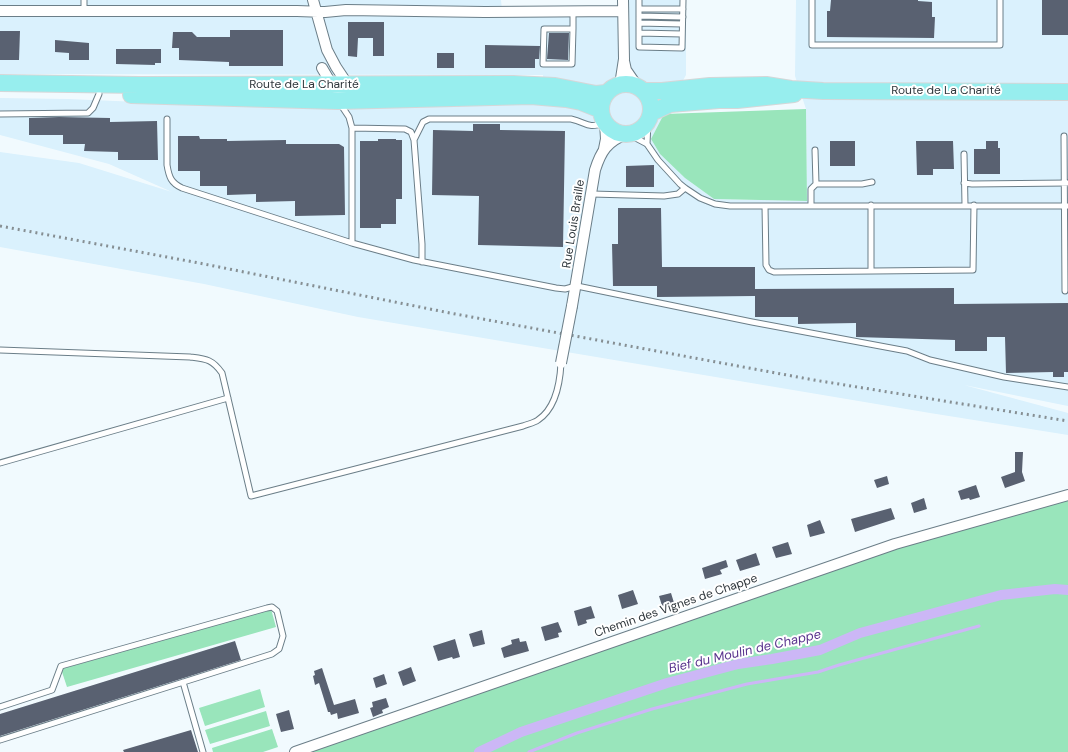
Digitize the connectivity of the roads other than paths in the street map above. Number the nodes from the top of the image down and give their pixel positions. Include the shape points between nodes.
1 (84, 0) edge
2 (313, 0) edge
3 (623, 0) edge
4 (639, 0) edge
5 (683, 0) edge
6 (812, 0) edge
7 (1000, 0) edge
8 (639, 9) junction
9 (682, 9) junction
10 (623, 10) junction
11 (0, 11) edge
12 (84, 11) junction
13 (573, 11) junction
14 (316, 12) junction
15 (639, 16) junction
16 (682, 17) junction
17 (639, 23) junction
18 (682, 24) junction
19 (573, 29) junction
20 (639, 33) junction
21 (682, 34) junction
22 (327, 50) junction
23 (624, 59) junction
24 (322, 68) junction
25 (0, 83) edge
26 (308, 85) junction
27 (620, 85) junction
28 (640, 89) junction
29 (339, 90) junction
30 (823, 91) junction
31 (1068, 92) edge
32 (0, 93) edge
33 (606, 93) junction
34 (99, 94) junction
35 (0, 114) edge
36 (603, 117) junction
37 (649, 117) junction
38 (167, 119) dead end
39 (352, 128) junction
40 (627, 134) junction
41 (1064, 136) dead end
42 (414, 140) junction
43 (647, 144) junction
44 (604, 149) junction
45 (815, 150) dead end
46 (964, 154) dead end
47 (872, 182) dead end
48 (964, 183) junction
49 (1066, 183) edge
50 (816, 184) junction
51 (685, 188) junction
52 (592, 194) junction
53 (811, 205) junction
54 (965, 205) junction
55 (974, 205) junction
56 (765, 206) junction
57 (871, 206) junction
58 (1066, 206) edge
59 (352, 242) junction
60 (422, 262) junction
61 (871, 271) junction
62 (577, 286) junction
63 (1065, 291) dead end
64 (0, 350) edge
65 (561, 363) joint
66 (1068, 387) edge
67 (228, 398) junction
68 (0, 463) edge
69 (1068, 495) edge
70 (183, 682) junction
71 (0, 707) edge
72 (0, 740) edge
73 (203, 752) edge
74 (295, 752) edge

1 - 12 lane
2 - 14 street
3 - 10 street
4 - 8 lane
5 - 9 lane
6 - 7 lane via 812,45 1000,45
8 - 9 lane
8 - 15 lane
9 - 16 lane
10 - 13 street
10 - 23 street
11 - 12 street
12 - 14 street
13 - 14 street
13 - 19 lane
14 - 22 street
15 - 16 lane
15 - 17 lane
16 - 18 lane
17 - 18 lane
17 - 20 lane
18 - 21 lane
19 - 19 lane via 572,64 543,64 544,29
20 - 21 lane
20 - 21 lane via 639,47 682,48
22 - 24 street
22 - 29 street via 336,67
23 - 27 street
23 - 28 street via 626,70
24 - 26 street
24 - 29 street
25 - 26 main road, Route de La Charité
26 - 29 main road, Route de La Charité
27 - 28 main road via 628,84
27 - 33 main road
28 - 30 main road, Route de La Charité via 662,92 710,86 766,85
28 - 37 main road via 650,101
29 - 33 main road, Route de La Charité via 544,85 596,94
29 - 34 main road via 200,93 196,97
29 - 36 main road, Route de La Charité via 357,100 531,96 566,99 581,102
29 - 39 lane
30 - 31 main road, Route de La Charité
30 - 37 main road, Route de La Charité via 670,104
32 - 34 main road
33 - 36 main road via 602,101
34 - 35 lane via 88,113
36 - 40 main road via 614,131
36 - 42 lane via 594,126 571,119 429,119 423,122
36 - 44 street, Rue Louis Braille via 606,139
37 - 40 main road via 642,128
37 - 43 lane
38 - 59 lane via 167,166 174,185
39 - 42 lane via 405,129
39 - 59 lane
40 - 43 lane
40 - 44 street, Rue Louis Braille
41 - 49 lane
42 - 60 lane
43 - 51 lane via 658,160
44 - 52 street, Rue Louis Braille via 595,170
45 - 50 lane
46 - 48 lane
47 - 50 lane
48 - 49 lane
48 - 54 lane
49 - 58 lane
50 - 53 lane via 811,189
51 - 52 lane via 678,194 664,196
51 - 56 lane via 700,198 716,204
52 - 62 street, Rue Louis Braille
53 - 56 lane
53 - 57 lane
54 - 55 lane
54 - 57 lane
55 - 58 lane
55 - 61 lane via 973,270
56 - 61 lane via 766,265 769,270
57 - 61 lane
58 - 63 lane
59 - 60 lane
60 - 62 lane via 556,288
62 - 65 street, Rue Louis Braille, bridge
62 - 66 lane via 907,351 930,360 1004,377
64 - 67 lane via 205,359 216,364 222,373
65 - 67 lane via 555,399 537,420 523,426 251,496
67 - 68 lane
69 - 74 street, Chemin des Vignes de Chappe via 895,544
70 - 71 lane via 272,654 279,649 283,636 277,612 272,607 267,608 61,666 52,690
70 - 72 lane
70 - 73 lane

